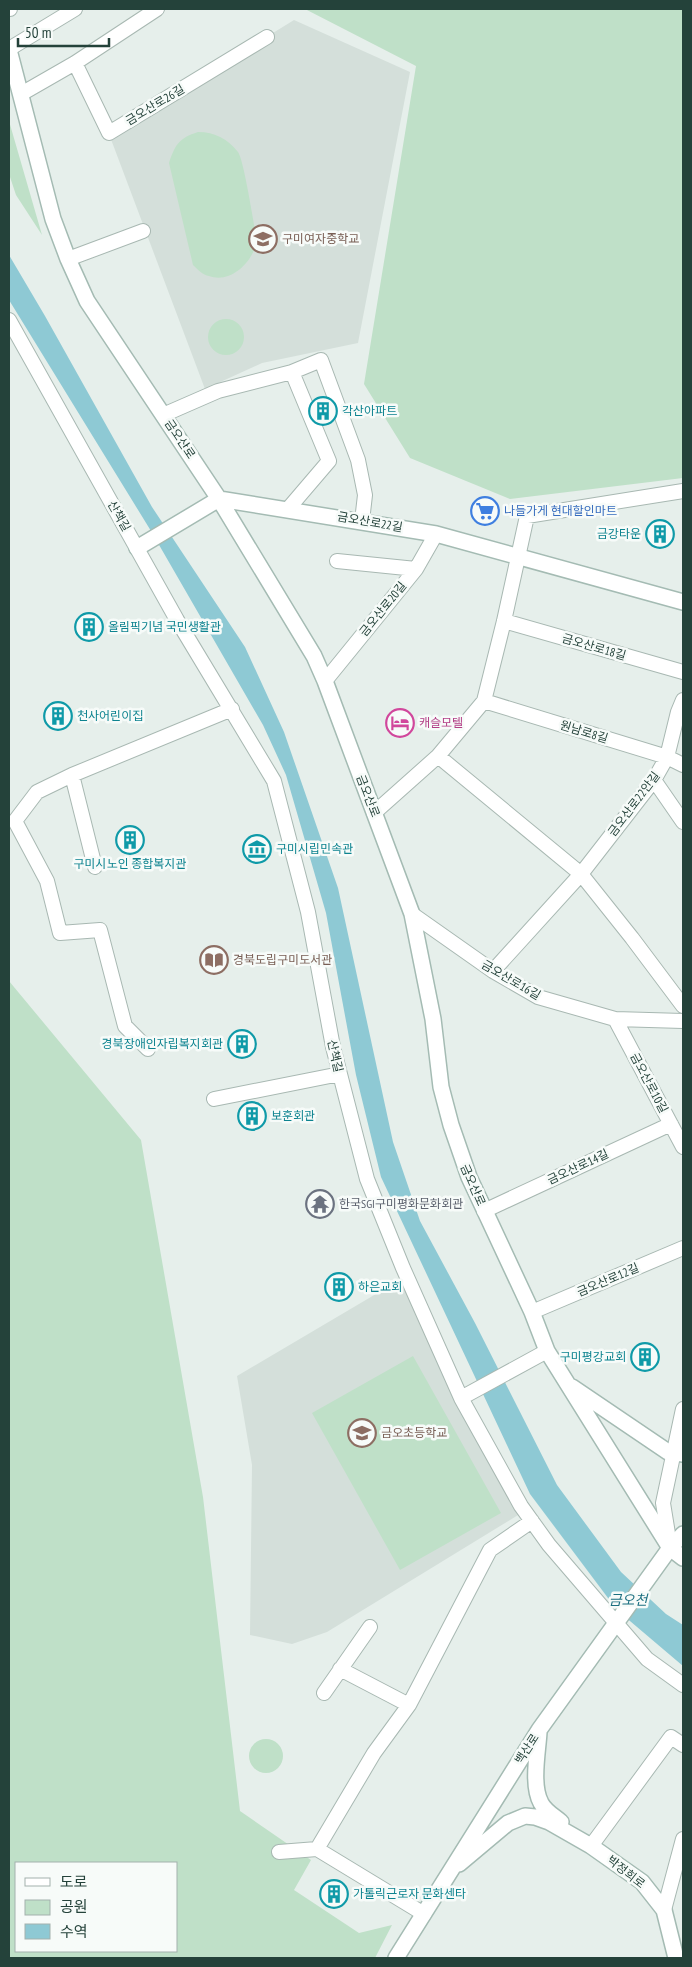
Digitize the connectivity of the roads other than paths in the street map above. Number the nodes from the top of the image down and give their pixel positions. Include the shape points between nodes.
1 (75, 9) edge
2 (157, 9) edge
3 (267, 37) dead end
4 (9, 50) edge
5 (75, 64) junction
6 (21, 94) junction
7 (143, 231) dead end
8 (68, 259) junction
9 (9, 320) edge
10 (292, 372) junction
11 (163, 415) junction
12 (683, 492) edge
13 (219, 499) junction
14 (288, 509) junction
15 (362, 521) junction
16 (436, 534) junction
17 (137, 548) junction
18 (518, 556) junction
19 (337, 561) dead end
20 (416, 568) junction
21 (683, 602) edge
22 (504, 621) junction
23 (683, 672) edge
24 (325, 681) junction
25 (484, 701) junction
26 (681, 708) edge
27 (232, 709) junction
28 (438, 756) junction
29 (667, 757) junction
30 (683, 765) edge
31 (72, 775) junction
32 (654, 780) junction
33 (374, 813) junction
34 (683, 822) edge
35 (95, 867) dead end
36 (581, 874) junction
37 (412, 914) junction
38 (493, 972) junction
39 (683, 1006) edge
40 (614, 1019) junction
41 (683, 1021) edge
42 (148, 1049) dead end
43 (340, 1074) junction
44 (214, 1098) dead end
45 (671, 1124) junction
46 (683, 1147) edge
47 (484, 1211) junction
48 (683, 1248) edge
49 (532, 1312) junction
50 (547, 1351) junction
51 (566, 1383) junction
52 (462, 1398) junction
53 (683, 1410) edge
54 (678, 1453) edge
55 (532, 1521) junction
56 (683, 1534) edge
57 (670, 1548) junction
58 (683, 1558) edge
59 (616, 1624) junction
60 (370, 1627) dead end
61 (340, 1669) junction
62 (683, 1685) edge
63 (324, 1693) dead end
64 (409, 1705) junction
65 (539, 1730) junction
66 (683, 1745) edge
67 (683, 1840) edge
68 (591, 1846) junction
69 (317, 1849) junction
70 (279, 1852) dead end
71 (447, 1875) junction
72 (664, 1910) junction
73 (424, 1914) junction
74 (396, 1958) edge
75 (676, 1958) edge

1 - 4 street, 금오산로
2 - 5 street
3 - 5 street, 금오산로26길 via 109,133
4 - 6 street, 금오산로
5 - 6 street
6 - 8 street, 금오산로 via 53,219
7 - 8 street
8 - 11 street, 금오산로 via 87,301
9 - 17 street, 산책길
10 - 11 street via 218,391
10 - 14 street via 329,462
10 - 15 street via 321,360 358,460 365,495
11 - 13 street, 금오산로
12 - 18 street via 528,516
13 - 14 street, 금오산로22길
13 - 17 street
13 - 24 street, 금오산로 via 314,656
14 - 15 street, 금오산로22길
15 - 16 street, 금오산로22길
16 - 18 street, 금오산로22길
16 - 20 street, 금오산로20길
17 - 27 street, 산책길
18 - 21 street, 금오산로22길
18 - 22 street
19 - 20 street
20 - 24 street, 금오산로20길
22 - 23 street, 금오산로18길
22 - 25 street
24 - 33 street, 금오산로
25 - 28 street
25 - 29 street, 원남로8길
26 - 29 street, 금오산로22안길
27 - 31 street
27 - 43 street, 산책길 via 274,781 308,912
28 - 33 street
28 - 36 street
29 - 30 street, 원남로8길
29 - 32 street, 금오산로22안길
31 - 35 street
31 - 42 street via 37,792 15,821 47,881 60,933 100,930 125,1026
32 - 34 street
32 - 36 street, 금오산로22안길
33 - 37 street, 금오산로
36 - 38 street, 금오산로22안길
36 - 39 street
37 - 38 street, 금오산로16길
37 - 47 street, 금오산로 via 450,1125
38 - 40 street, 금오산로16길 via 538,997
40 - 41 street, 금오산로16길
40 - 45 street, 금오산로10길
43 - 44 street
43 - 52 street, 산책길 via 367,1179
45 - 46 street, 금오산로10길
45 - 47 street, 금오산로14길
47 - 49 street, 금오산로
48 - 49 street, 금오산로12길
49 - 50 street, 금오산로
50 - 51 street, 금오산로
50 - 52 street
51 - 54 street via 668,1452
51 - 57 street, 금오산로
52 - 55 street, 산책길
53 - 54 street
54 - 57 street via 662,1503
55 - 59 street, 산책길
55 - 64 street via 490,1550
56 - 57 street, 백산로
57 - 58 street, 금오산로
57 - 59 street, 백산로
59 - 62 street, 산책길 via 647,1659
59 - 65 street, 백산로
60 - 61 street
61 - 63 street
61 - 64 street
64 - 69 street via 374,1753
65 - 68 street via 536,1783 540,1802
65 - 71 street, 백산로
66 - 68 street via 671,1737
67 - 72 street
68 - 71 street via 549,1822 525,1816 508,1823
68 - 72 street, 박정희로 via 642,1882
69 - 70 street
69 - 73 street
71 - 73 street, 백산로
72 - 75 street, 박정희로
73 - 74 street, 백산로

